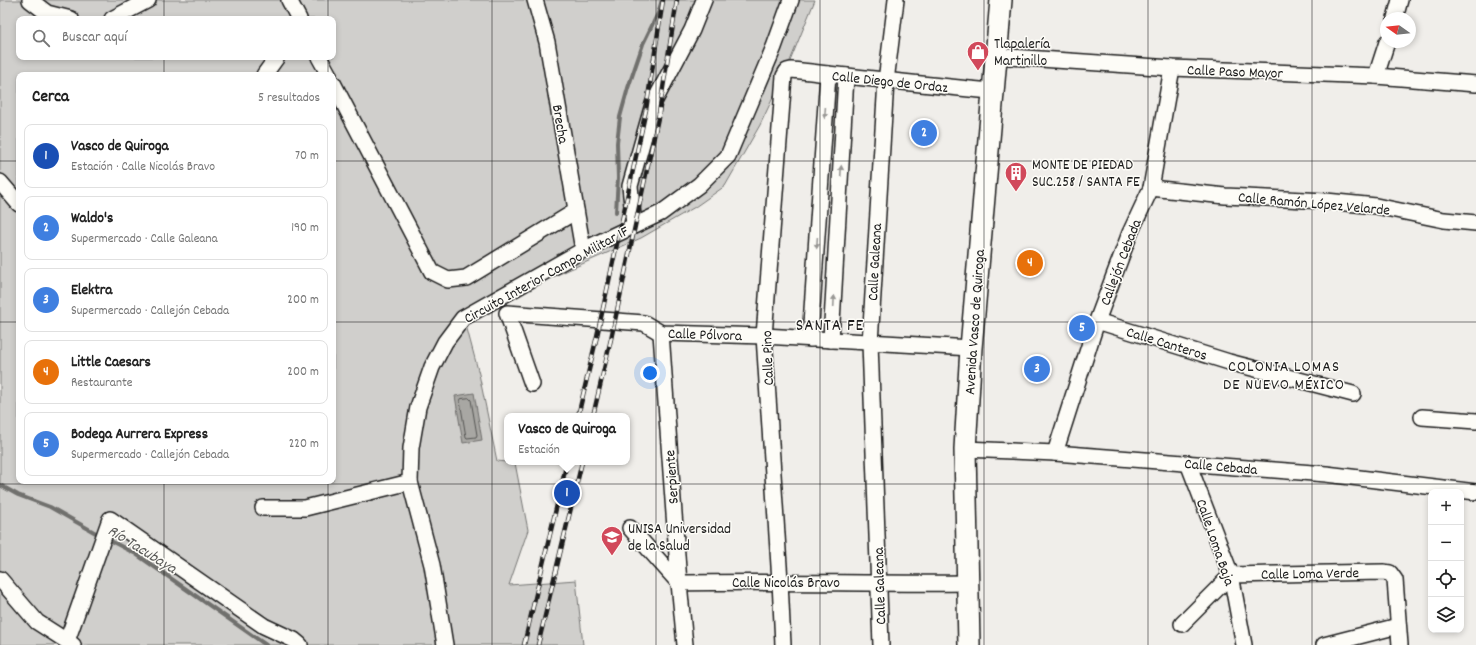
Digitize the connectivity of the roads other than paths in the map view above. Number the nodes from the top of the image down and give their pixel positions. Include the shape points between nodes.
1 (30, 0) edge
2 (148, 0) edge
3 (289, 0) edge
4 (535, 0) edge
5 (704, 0) edge
6 (791, 0) edge
7 (896, 0) edge
8 (1001, 0) edge
9 (1400, 0) edge
10 (1397, 12) edge
11 (59, 16) edge
12 (118, 16) edge
13 (297, 16) edge
14 (1385, 48) edge
15 (995, 56) junction
16 (275, 60) edge
17 (321, 60) edge
18 (1172, 68) junction
19 (787, 71) joint
20 (266, 72) edge
21 (327, 72) edge
22 (828, 74) junction
23 (846, 76) junction
24 (1376, 76) junction
25 (886, 81) junction
26 (1476, 84) edge
27 (336, 89) edge
28 (992, 91) junction
29 (0, 182) edge
30 (1151, 188) junction
31 (820, 191) junction
32 (840, 191) junction
33 (16, 201) edge
34 (576, 211) junction
35 (1476, 223) edge
36 (634, 225) junction
37 (583, 250) junction
38 (1097, 321) junction
39 (661, 333) junction
40 (764, 336) junction
41 (810, 339) junction
42 (831, 340) junction
43 (870, 343) junction
44 (971, 348) junction
45 (532, 384) dead end
46 (1354, 394) dead end
47 (1422, 417) dead end
48 (1476, 421) edge
49 (965, 449) junction
50 (1055, 453) junction
51 (1188, 463) junction
52 (410, 482) junction
53 (1476, 492) edge
54 (263, 508) dead end
55 (630, 528) dead end
56 (1231, 575) junction
57 (0, 579) edge
58 (780, 581) junction
59 (679, 583) junction
60 (967, 583) junction
61 (879, 584) junction
62 (1182, 624) dead end
63 (1398, 626) junction
64 (70, 643) edge
65 (300, 645) edge
66 (445, 645) edge
67 (685, 645) edge
68 (783, 645) edge
69 (881, 645) edge
70 (969, 645) edge
71 (1244, 645) edge
72 (1324, 645) edge
73 (1400, 645) edge

1 - 11 street via 47,13
2 - 12 street
3 - 13 street
4 - 34 street, Brecha via 547,42
5 - 36 street, Circuito Interior Campo Militar 1F via 692,30 653,104 630,186
6 - 36 street, Circuito Interior Campo Militar 1F via 728,156 699,185 661,213
7 - 25 street, Calle Galeana
8 - 15 main road, Avenida Vasco de Quiroga
9 - 10 street
14 - 24 street
15 - 18 street, Calle Paso Mayor
15 - 28 main road, Avenida Vasco de Quiroga
16 - 20 street
17 - 21 street
18 - 24 street, Calle Paso Mayor
18 - 30 street, Callejón Cebada
19 - 22 street, Calle Diego de Ordaz
19 - 40 street, Calle Pino via 784,76
22 - 23 street, Calle Diego de Ordaz
22 -> 31 street
23 - 25 street, Calle Diego de Ordaz
32 -> 23 street
24 - 26 street, Calle Paso Mayor
25 - 28 street, Calle Diego de Ordaz
25 - 43 street, Calle Galeana
27 - 34 street via 432,272 448,280 466,278
28 - 44 main road, Avenida Vasco de Quiroga
29 - 33 street
30 - 35 street, Calle Ramón López Velarde via 1225,196 1376,206 1444,220
30 - 38 street, Callejón Cebada via 1130,233
31 - 32 street
31 -> 41 street
42 -> 32 street
34 - 37 street, Brecha
36 - 37 street, Circuito Interior Campo Militar 1F
37 - 52 street, Circuito Interior Campo Militar 1F via 463,318 445,342 432,367 418,407 411,448
38 - 46 street, Calle Canteros via 1229,362
38 - 50 street, Callejón Cebada
39 - 40 street, Calle Pólvora
39 - 45 street, Calle Pólvora via 644,323 507,312
39 - 59 street, Serpiente
40 - 41 street, Calle Pólvora
40 - 58 street, Calle Pino
41 - 42 street, Calle Pólvora
42 - 43 street, Calle Pólvora
43 - 44 street, Calle Pólvora
43 - 61 street, Calle Galeana
44 - 49 main road, Avenida Vasco de Quiroga
47 - 48 street
49 - 50 street, Calle Cebada
49 - 60 main road, Avenida Vasco de Quiroga
50 - 51 street, Calle Cebada
51 - 53 street, Calle Cebada via 1326,474
51 - 56 street, Calle Loma Baja
52 - 54 street via 305,508
52 - 66 street, Circuito Interior Campo Militar 1F via 432,565
55 - 59 street
56 - 62 street
56 - 63 street, Calle Loma Verde via 1390,573 1395,580
56 - 71 street, Calle Loma Baja
57 - 64 street via 36,622
58 - 59 street, Calle Nicolás Bravo
58 - 61 street, Calle Nicolás Bravo
58 - 68 street, Calle Pino
59 - 67 street, Serpiente
60 - 61 street, Calle Nicolás Bravo
60 - 70 main road, Avenida Vasco de Quiroga
61 - 69 street, Calle Galeana
63 - 72 street
63 - 73 street
64 - 65 street via 97,552 110,519 264,626

